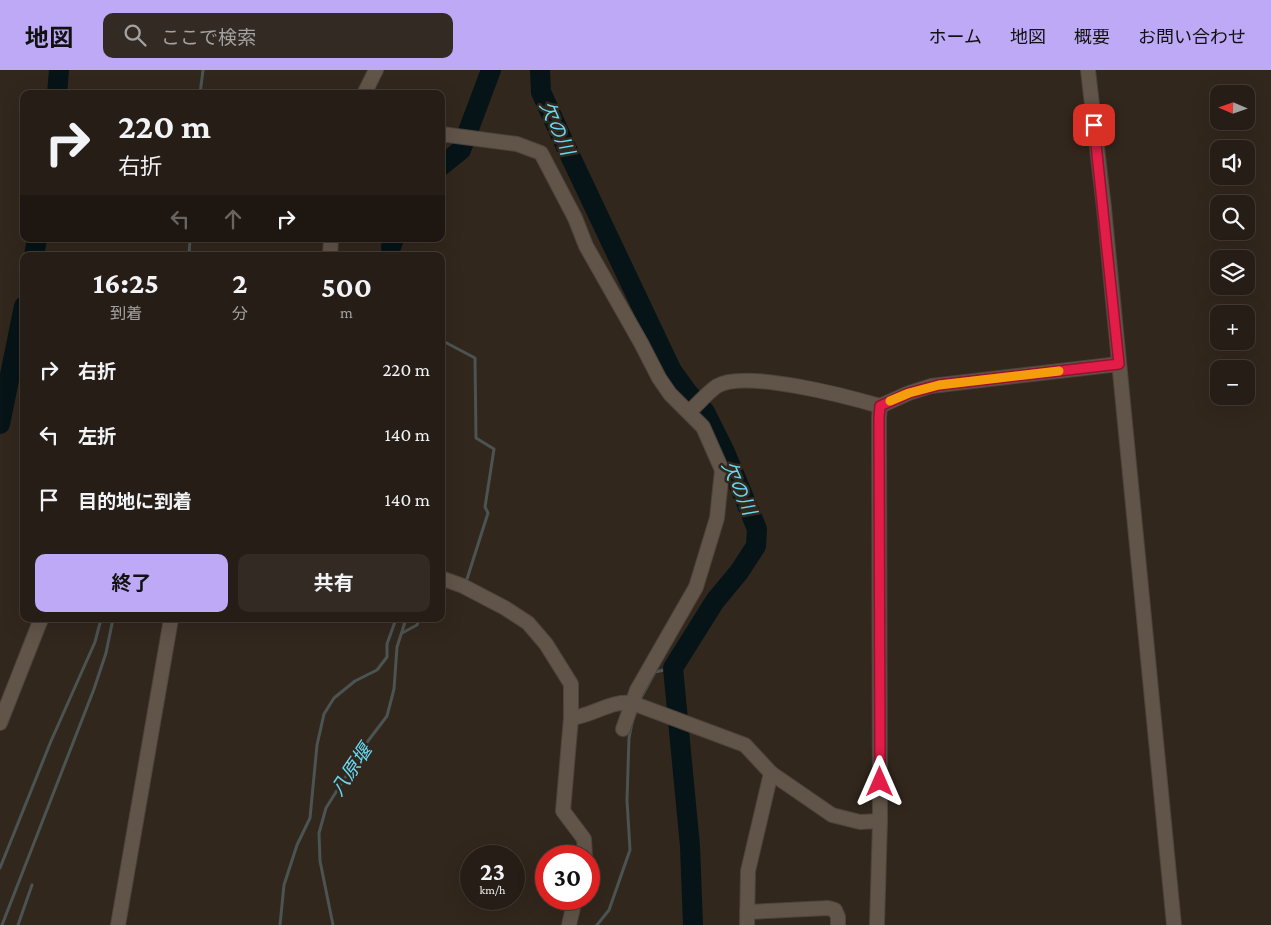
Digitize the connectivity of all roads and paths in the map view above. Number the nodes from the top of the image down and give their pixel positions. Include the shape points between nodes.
1 (376, 70) edge
2 (1088, 70) edge
3 (366, 90) edge
4 (445, 135) edge
5 (1119, 364) junction
6 (880, 406) junction
7 (691, 410) junction
8 (445, 579) edge
9 (40, 622) edge
10 (170, 622) edge
11 (637, 705) junction
12 (571, 718) junction
13 (0, 723) edge
14 (623, 729) dead end
15 (771, 773) junction
16 (880, 821) junction
17 (584, 845) edge
18 (572, 910) edge
19 (747, 918) edge
20 (118, 925) edge
21 (569, 925) edge
22 (838, 925) edge
23 (877, 925) edge
24 (1174, 925) edge

1 - 3 street
2 - 5 street
4 - 7 street via 517,144 541,152 586,246 659,378 670,394
5 - 6 street via 939,385 909,393
5 - 24 street
6 - 7 street via 788,384 748,381 717,386
6 - 16 street
7 - 11 street via 722,470 717,518 696,587 637,690
8 - 12 street via 504,608 536,631 571,684
9 - 13 street
10 - 20 street
11 - 12 street via 615,704
11 - 14 street
11 - 15 street via 745,745
12 - 17 street via 563,811 584,839
15 - 16 street via 832,815 860,822
15 - 19 street via 748,871
16 - 23 street
18 - 21 street
19 - 22 street via 828,908 835,910

